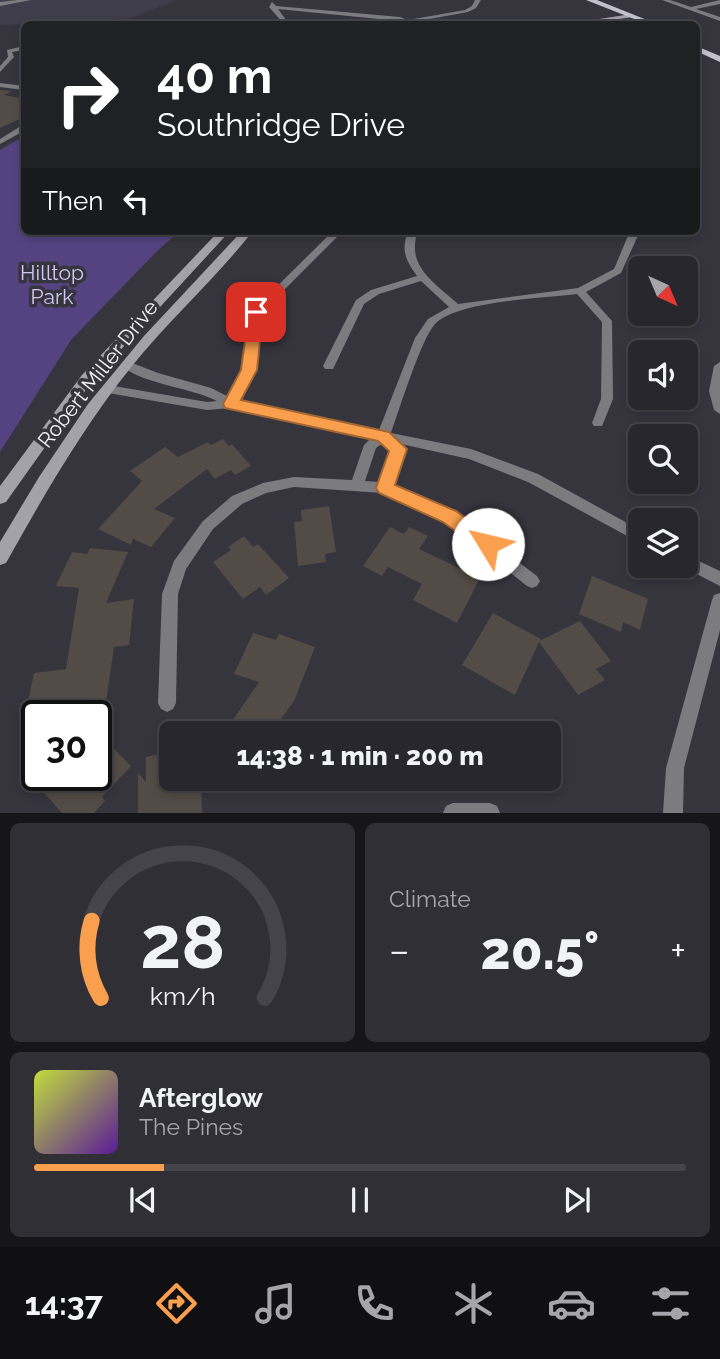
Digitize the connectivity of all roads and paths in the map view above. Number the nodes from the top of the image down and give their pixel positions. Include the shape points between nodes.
1 (28, 0) edge
2 (478, 0) edge
3 (590, 0) edge
4 (665, 0) edge
5 (580, 1) edge
6 (720, 2) edge
7 (0, 4) edge
8 (272, 4) edge
9 (690, 8) junction
10 (626, 17) junction
11 (720, 19) edge
12 (284, 21) edge
13 (405, 21) edge
14 (413, 21) edge
15 (593, 21) edge
16 (609, 21) edge
17 (634, 21) edge
18 (641, 21) edge
19 (700, 44) edge
20 (21, 48) edge
21 (700, 50) edge
22 (720, 52) edge
23 (720, 59) edge
24 (0, 70) edge
25 (0, 85) edge
26 (21, 88) edge
27 (21, 130) edge
28 (0, 142) edge
29 (221, 235) edge
30 (244, 235) edge
31 (334, 235) edge
32 (411, 235) edge
33 (633, 235) edge
34 (424, 277) junction
35 (580, 291) junction
36 (456, 308) junction
37 (127, 365) junction
38 (329, 366) dead end
39 (720, 366) edge
40 (108, 389) junction
41 (231, 404) junction
42 (720, 410) edge
43 (598, 423) dead end
44 (383, 436) junction
45 (357, 486) junction
46 (385, 488) junction
47 (0, 498) edge
48 (628, 530) edge
49 (0, 558) edge
50 (698, 567) edge
51 (720, 579) edge
52 (532, 582) dead end
53 (720, 600) edge
54 (167, 703) dead end
55 (453, 813) edge
56 (490, 813) edge
57 (673, 813) edge

1 - 7 street
2 - 14 street via 466,11
3 - 10 main road
4 - 9 street
5 - 10 main road
6 - 9 street
8 - 12 street
8 - 13 street
9 - 11 street
10 - 15 main road
10 - 16 main road
10 - 17 main road
10 - 18 main road
19 - 22 main road
20 - 24 street via 6,49 11,57
21 - 23 main road
25 - 26 street
27 - 28 street
29 - 47 main road, Robert Miller Drive via 86,378
30 - 37 main road, Robert Miller Drive
31 - 41 street via 256,312 249,370
32 - 34 street via 406,244 408,258
33 - 35 street via 618,271
34 - 36 street
34 - 38 street via 375,292 360,302
35 - 36 street
35 - 43 street via 607,321 607,399
36 - 44 street via 432,321 421,338
37 - 40 main road, Robert Miller Drive
37 - 41 street via 153,378 214,392
39 - 42 street via 715,391
40 - 41 street via 207,405
40 - 49 main road, Robert Miller Drive via 48,473
41 - 44 street
44 - 45 street via 370,445
44 - 46 street via 398,449
44 - 48 street via 471,454 534,478
45 - 46 street
45 - 54 street via 294,482 263,488 237,500 208,525 179,566 170,594
46 - 52 street via 449,516
50 - 51 street
53 - 57 street via 675,768
55 - 56 street

